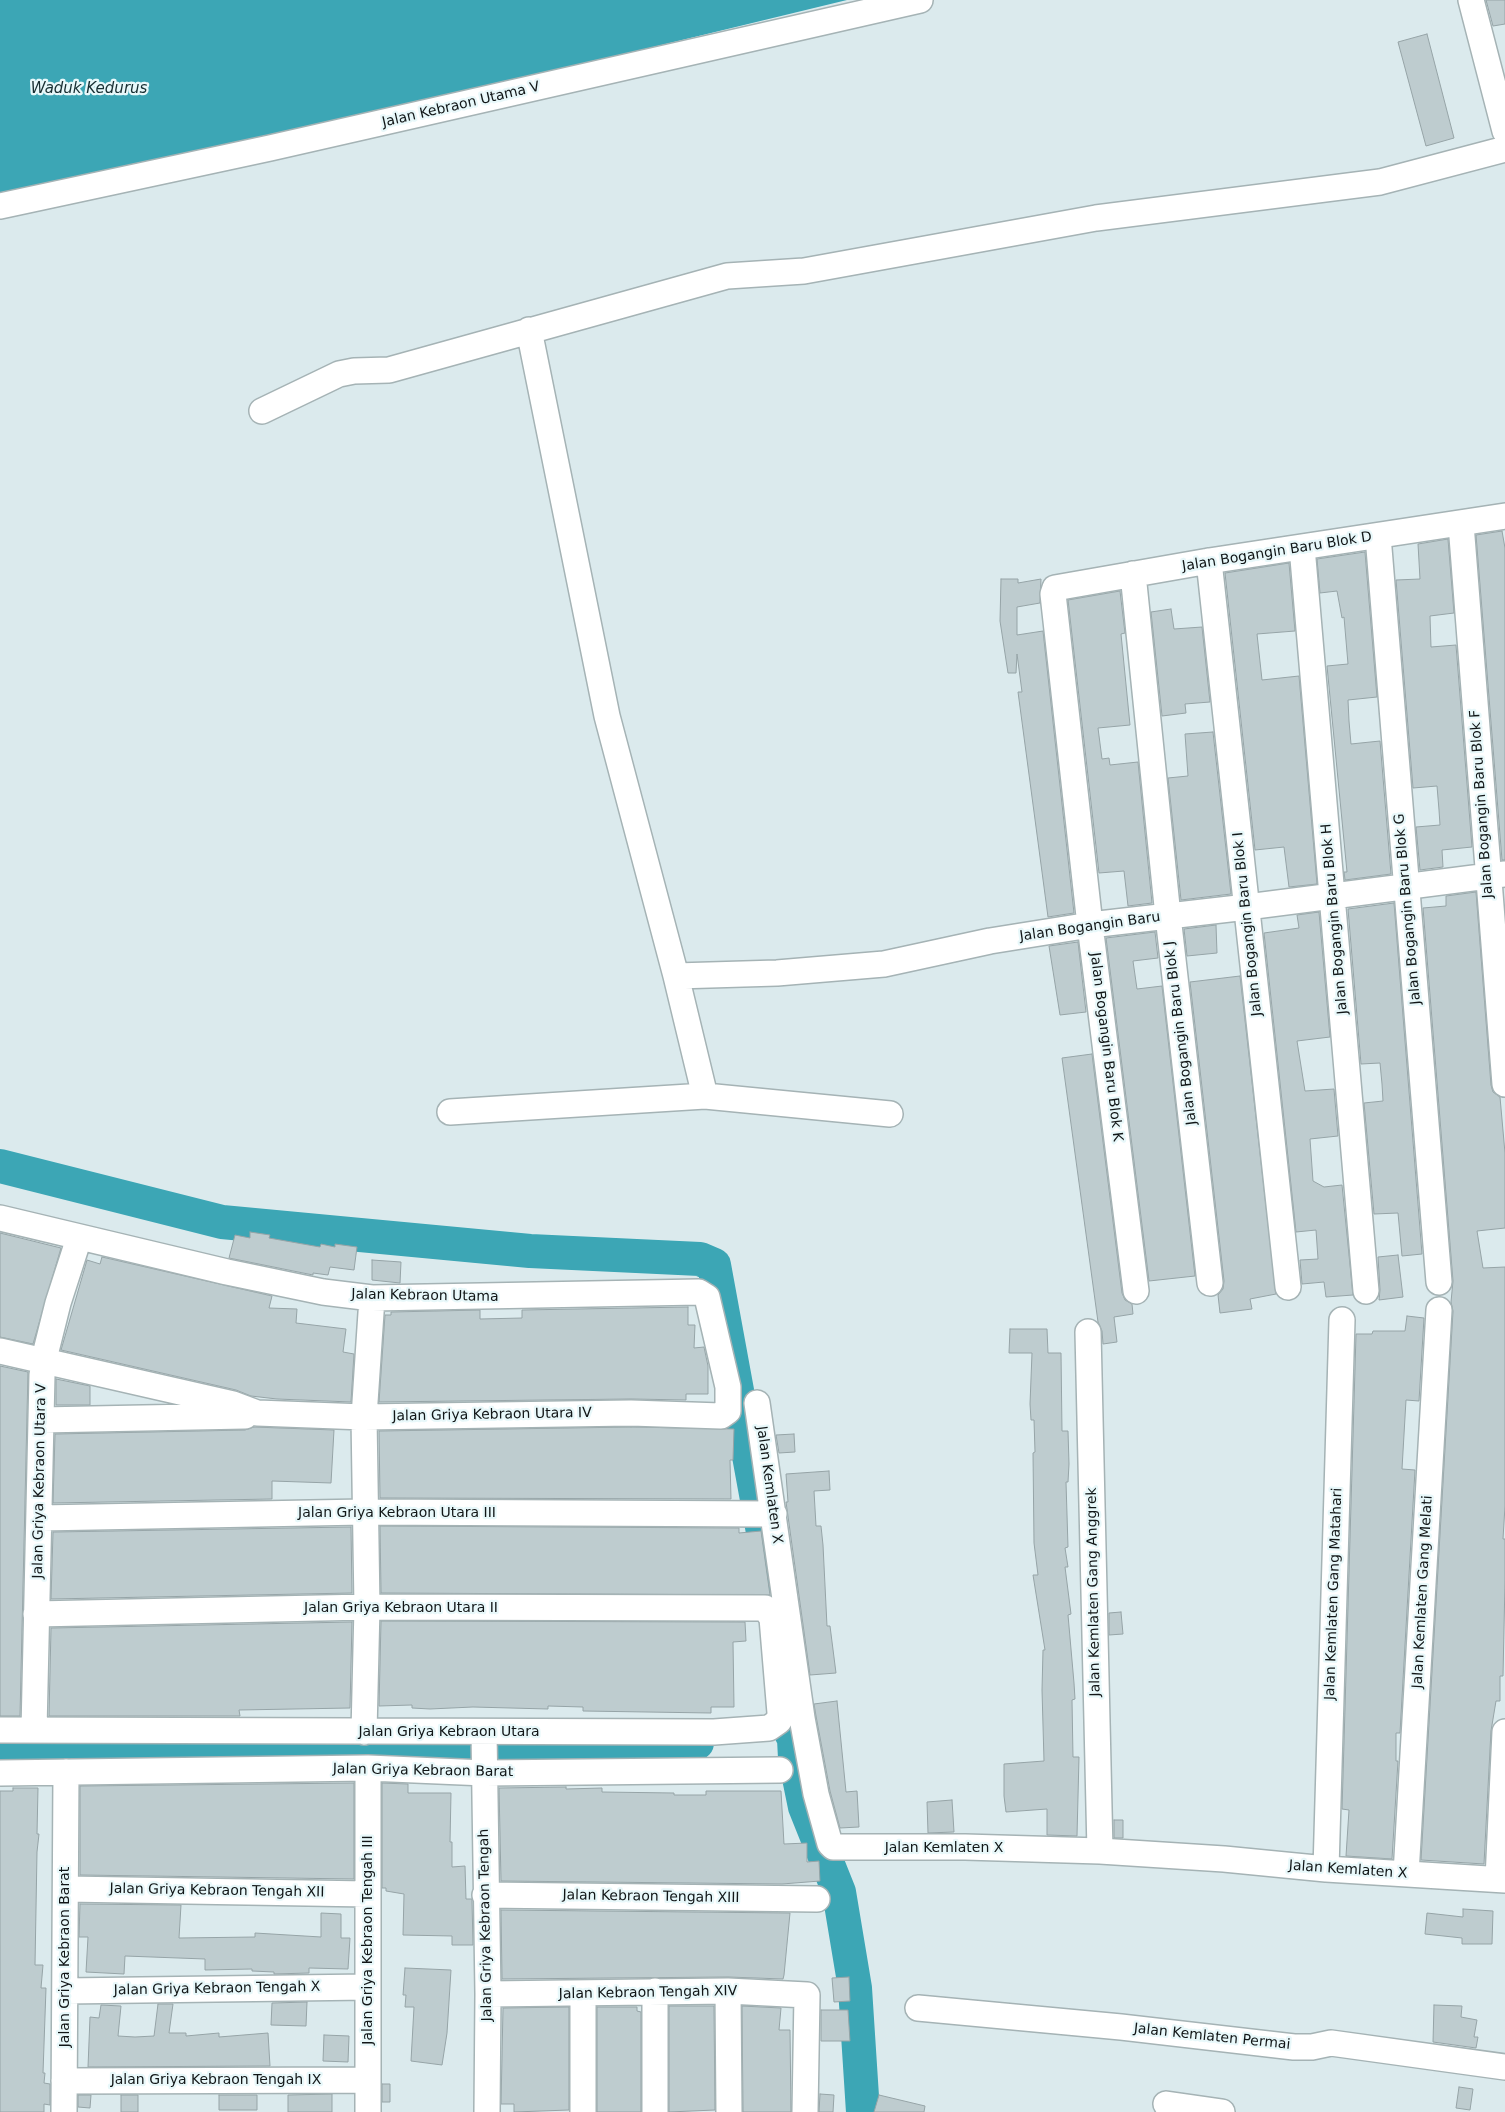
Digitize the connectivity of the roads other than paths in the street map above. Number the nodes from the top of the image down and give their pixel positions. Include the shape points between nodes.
1 (920, 0) edge
2 (1471, 0) edge
3 (1505, 131) edge
4 (1505, 149) edge
5 (0, 206) edge
6 (516, 333) junction
7 (262, 411) dead end
8 (1505, 516) edge
9 (1461, 524) junction
10 (1378, 536) junction
11 (1302, 547) junction
12 (1209, 562) junction
13 (1133, 574) junction
14 (1053, 594) joint
15 (1496, 875) edge
16 (1406, 885) junction
17 (1333, 896) junction
18 (1247, 907) junction
19 (1168, 916) junction
20 (1090, 925) junction
21 (676, 976) junction
22 (1505, 1084) edge
23 (705, 1096) junction
24 (450, 1112) dead end
25 (890, 1114) dead end
26 (0, 1218) edge
27 (79, 1238) junction
28 (1439, 1282) dead end
29 (1210, 1283) dead end
30 (1288, 1286) dead end
31 (1366, 1290) dead end
32 (1136, 1291) dead end
33 (372, 1298) junction
34 (1439, 1310) dead end
35 (1342, 1320) dead end
36 (1088, 1332) dead end
37 (0, 1351) edge
38 (44, 1361) junction
39 (757, 1403) dead end
40 (257, 1413) junction
41 (726, 1413) joint
42 (364, 1417) junction
43 (42, 1420) junction
44 (364, 1512) junction
45 (764, 1514) junction
46 (40, 1518) junction
47 (366, 1607) junction
48 (765, 1608) joint
49 (36, 1614) junction
50 (0, 1730) edge
51 (34, 1730) junction
52 (364, 1732) junction
53 (1505, 1732) edge
54 (484, 1752) junction
55 (368, 1768) junction
56 (780, 1770) dead end
57 (66, 1772) junction
58 (0, 1773) edge
59 (1100, 1851) junction
60 (1326, 1869) junction
61 (1406, 1874) junction
62 (1502, 1879) edge
63 (66, 1889) junction
64 (368, 1894) junction
65 (484, 1895) junction
66 (817, 1899) dead end
67 (368, 1987) junction
68 (65, 1991) junction
69 (655, 1991) junction
70 (728, 1991) junction
71 (488, 1994) junction
72 (583, 1994) junction
73 (918, 2008) dead end
74 (1505, 2067) edge
75 (368, 2080) junction
76 (64, 2081) junction
77 (1166, 2104) dead end
78 (64, 2112) edge
79 (368, 2112) edge
80 (486, 2112) edge
81 (583, 2112) edge
82 (655, 2112) edge
83 (729, 2112) edge
84 (805, 2112) edge
85 (1222, 2112) edge

1 - 5 street, Jalan Kebraon Utama V via 289,144
2 - 3 street
4 - 6 street via 1380,182 1096,218 829,267 727,276
6 - 7 street via 389,370 339,374
6 - 21 street via 607,716
8 - 9 street, Jalan Bogangin Baru Blok D
9 - 10 street, Jalan Bogangin Baru Blok D
9 - 15 street, Jalan Bogangin Baru Blok F
10 - 11 street, Jalan Bogangin Baru Blok D
10 - 16 street, Jalan Bogangin Baru Blok G
11 - 12 street, Jalan Bogangin Baru Blok D
11 - 17 street, Jalan Bogangin Baru Blok H
12 - 13 street, Jalan Bogangin Baru Blok D
12 - 18 street, Jalan Bogangin Baru Blok I
13 - 14 street, Jalan Bogangin Baru Blok D via 1060,586
13 - 19 street, Jalan Bogangin Baru Blok J
14 - 20 street, Jalan Bogangin Baru Blok K
15 - 16 street, Jalan Bogangin Baru
15 - 22 street, Jalan Bogangin Baru Blok F
16 - 17 street, Jalan Bogangin Baru
16 - 28 street, Jalan Bogangin Baru Blok G
17 - 18 street, Jalan Bogangin Baru
17 - 31 street, Jalan Bogangin Baru Blok H
18 - 19 street, Jalan Bogangin Baru
18 - 30 street, Jalan Bogangin Baru Blok I
19 - 20 street, Jalan Bogangin Baru
19 - 29 street, Jalan Bogangin Baru Blok J
20 - 21 street, Jalan Bogangin Baru via 990,941 884,964 786,973
20 - 32 street, Jalan Bogangin Baru Blok K
21 - 23 street
23 - 24 street
23 - 25 street
26 - 27 street, Jalan Kebraon Utama
27 - 33 street, Jalan Kebraon Utama via 304,1289
27 - 38 street, Jalan Griya Kebraon Utara V
33 - 41 street, Jalan Kebraon Utama via 699,1292 707,1297 728,1387
33 - 42 street
34 - 61 street, Jalan Kemlaten Gang Melati
35 - 60 street, Jalan Kemlaten Gang Matahari
36 - 59 street, Jalan Kemlaten Gang Anggrek
37 - 38 street, Jalan Griya Kebraon Utara IV
38 - 40 street, Jalan Griya Kebraon Utara IV via 233,1404
38 - 43 street, Jalan Griya Kebraon Utara V
39 - 45 street, Jalan Kemlaten X
40 - 42 street, Jalan Griya Kebraon Utara IV
40 - 43 street, Jalan Griya Kebraon Utara IV
41 - 42 street, Jalan Griya Kebraon Utara IV via 721,1416 632,1413
42 - 44 street
43 - 46 street, Jalan Griya Kebraon Utara V
44 - 45 street, Jalan Griya Kebraon Utara III
44 - 46 street, Jalan Griya Kebraon Utara III
44 - 47 street
45 - 59 street, Jalan Kemlaten X via 816,1794 830,1844 838,1847
46 - 49 street, Jalan Griya Kebraon Utara V
47 - 48 street, Jalan Griya Kebraon Utara II
47 - 49 street, Jalan Griya Kebraon Utara II
47 - 52 street
48 - 54 street, Jalan Griya Kebraon Utara via 772,1618 780,1713 779,1721 769,1728
49 - 51 street, Jalan Griya Kebraon Utara V
50 - 51 street, Jalan Griya Kebraon Utara
51 - 52 street, Jalan Griya Kebraon Utara
52 - 54 street, Jalan Griya Kebraon Utara
53 - 62 street
54 - 55 street, Jalan Griya Kebraon Barat
54 - 56 street, Jalan Griya Kebraon Barat
54 - 65 street, Jalan Griya Kebraon Tengah
55 - 57 street, Jalan Griya Kebraon Barat
55 - 64 street, Jalan Griya Kebraon Tengah III
57 - 58 street, Jalan Griya Kebraon Barat
57 - 63 street, Jalan Griya Kebraon Barat
59 - 60 street, Jalan Kemlaten X
60 - 61 street, Jalan Kemlaten X
61 - 62 street, Jalan Kemlaten X
63 - 64 street, Jalan Griya Kebraon Tengah XII
63 - 68 street, Jalan Griya Kebraon Barat
64 - 67 street, Jalan Griya Kebraon Tengah III
65 - 66 street, Jalan Kebraon Tengah XIII
65 - 71 street, Jalan Griya Kebraon Tengah
67 - 68 street, Jalan Griya Kebraon Tengah X
67 - 75 street, Jalan Griya Kebraon Tengah III
68 - 76 street, Jalan Griya Kebraon Barat
69 - 70 street, Jalan Kebraon Tengah XIV
69 - 72 street, Jalan Kebraon Tengah XIV
69 - 82 street
70 - 83 street
70 - 84 street, Jalan Kebraon Tengah XIV via 807,1995
71 - 72 street, Jalan Kebraon Tengah XIV
71 - 80 street, Jalan Griya Kebraon Tengah
72 - 81 street
73 - 74 street, Jalan Kemlaten Permai via 1294,2047 1331,2043
75 - 76 street, Jalan Griya Kebraon Tengah IX
75 - 79 street, Jalan Griya Kebraon Tengah III
76 - 78 street, Jalan Griya Kebraon Barat
77 - 85 street

